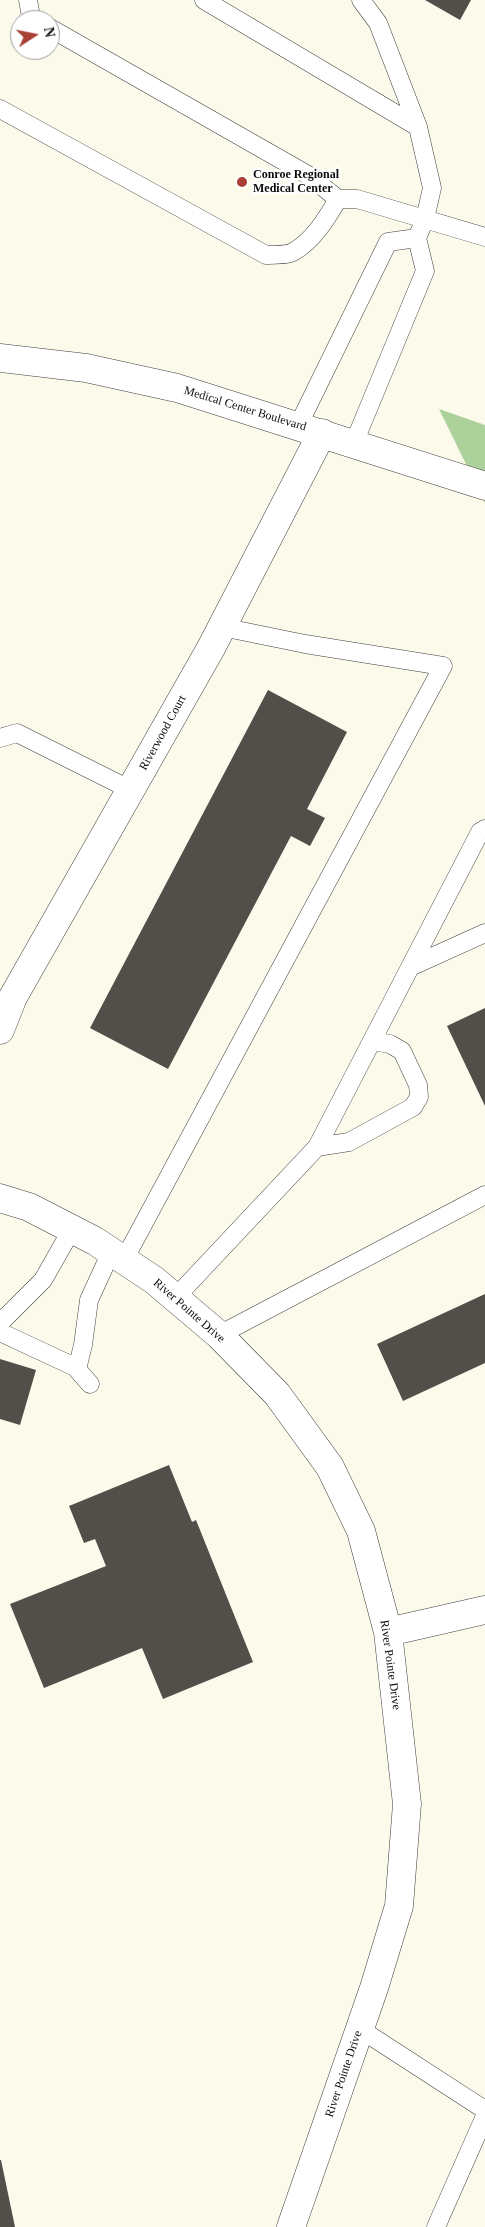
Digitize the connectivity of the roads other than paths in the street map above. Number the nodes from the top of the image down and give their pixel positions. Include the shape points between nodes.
1 (204, 0) edge
2 (361, 0) edge
3 (60, 34) edge
4 (0, 109) edge
5 (418, 126) junction
6 (338, 199) junction
7 (425, 218) junction
8 (485, 237) edge
9 (417, 238) junction
10 (0, 358) edge
11 (310, 430) junction
12 (354, 443) junction
13 (485, 486) edge
14 (222, 627) junction
15 (0, 738) edge
16 (131, 790) junction
17 (485, 829) edge
18 (485, 933) edge
19 (410, 967) junction
20 (0, 1030) edge
21 (372, 1041) junction
22 (317, 1147) junction
23 (485, 1195) edge
24 (0, 1198) edge
25 (72, 1229) junction
26 (118, 1256) junction
27 (175, 1298) junction
28 (0, 1323) edge
29 (0, 1332) edge
30 (219, 1335) junction
31 (77, 1369) junction
32 (90, 1384) dead end
33 (485, 1610) edge
34 (388, 1632) junction
35 (360, 2029) junction
36 (485, 2110) edge
37 (485, 2116) edge
38 (291, 2227) edge
39 (436, 2227) edge

1 - 5 lane
2 - 5 lane via 378,22
3 - 6 lane via 308,175
4 - 6 lane via 266,255 292,253 324,222
5 - 7 lane via 432,188
6 - 7 lane via 357,199
7 - 8 lane
7 - 9 lane
9 - 11 lane via 388,242
9 - 12 lane via 425,271
10 - 11 street, Medical Center Boulevard via 86,368 168,386
11 - 12 street, Medical Center Boulevard
11 - 14 street, Riverwood Court
12 - 13 street, Medical Center Boulevard
14 - 16 street, Riverwood Court
14 - 26 lane via 443,666
15 - 16 lane via 16,733
16 - 20 street, Riverwood Court via 13,997
17 - 19 lane via 480,832
18 - 19 lane
19 - 21 lane
21 - 22 lane
21 - 22 lane via 390,1044 402,1051 418,1085 419,1097 413,1107 349,1142
22 - 27 lane
23 - 30 lane
24 - 25 street, River Pointe Drive via 29,1207
25 - 26 street, River Pointe Drive
25 - 28 lane via 43,1280
26 - 27 street, River Pointe Drive
26 - 31 lane via 89,1300
27 - 30 street, River Pointe Drive
29 - 31 lane
30 - 34 street, River Pointe Drive via 277,1394 330,1466 361,1531
31 - 32 lane
33 - 34 street
34 - 35 street, River Pointe Drive via 406,1814 399,1906
35 - 36 lane
35 - 38 street, River Pointe Drive
37 - 39 lane

